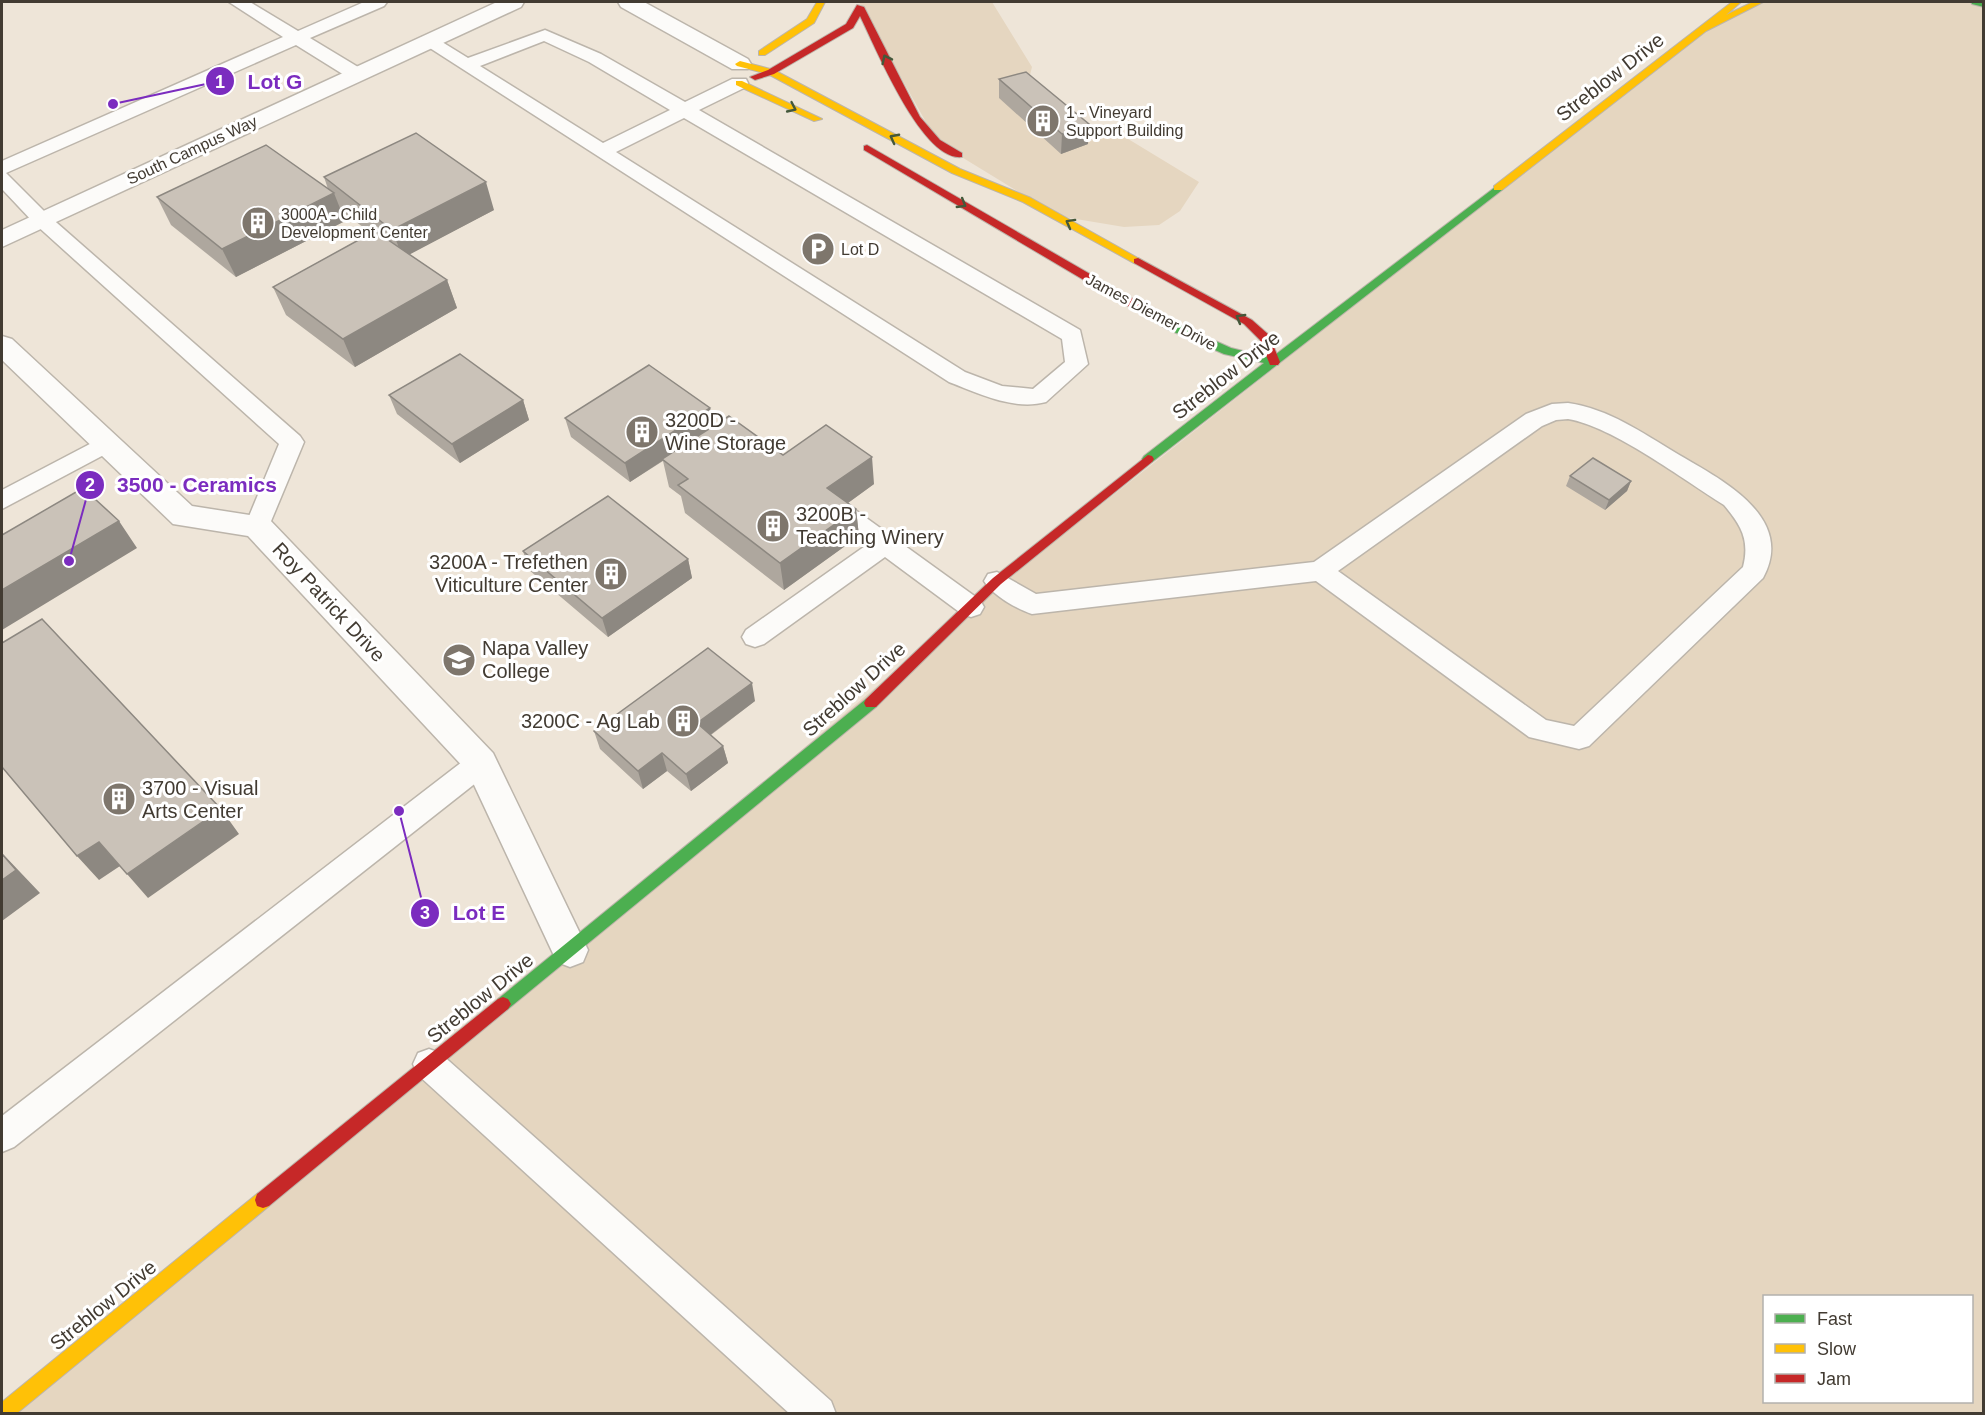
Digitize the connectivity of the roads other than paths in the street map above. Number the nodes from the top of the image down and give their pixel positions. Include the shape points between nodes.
1 (238, 2) edge
2 (378, 2) edge
3 (513, 2) edge
4 (629, 2) edge
5 (821, 2) edge
6 (1730, 2) edge
7 (1737, 2) edge
8 (1758, 2) edge
9 (1975, 2) edge
10 (859, 4) edge
11 (1983, 4) edge
12 (1706, 28) junction
13 (296, 38) junction
14 (428, 41) junction
15 (466, 65) junction
16 (771, 72) junction
17 (740, 73) junction
18 (356, 74) junction
19 (683, 109) junction
20 (826, 124) dead end
21 (856, 141) dead end
22 (602, 151) junction
23 (2, 168) edge
24 (2, 178) edge
25 (1028, 200) junction
26 (42, 220) junction
27 (2, 239) edge
28 (2, 345) edge
29 (1274, 362) junction
30 (107, 444) junction
31 (2, 500) edge
32 (838, 510) edge
33 (257, 526) junction
34 (886, 544) junction
35 (1320, 571) junction
36 (997, 581) junction
37 (971, 607) junction
38 (755, 637) dead end
39 (481, 763) junction
40 (570, 950) junction
41 (429, 1064) junction
42 (2, 1136) edge
43 (2, 1413) edge
44 (818, 1413) edge

1 - 13 lane
2 - 13 lane
3 - 14 street, South Campus Way
4 - 17 street
5 - 17 street via 811,21
6 - 12 street
7 - 12 street, Streblow Drive
8 - 12 street
9 - 11 street
10 - 16 street via 849,26
25 -> 10 street via 937,142 916,118
12 - 29 street, Streblow Drive
13 - 18 lane
13 - 23 lane
14 - 15 lane
14 - 18 street, South Campus Way
15 - 19 lane via 545,35 595,57
15 - 22 lane
16 - 17 street, James Diemer Drive
25 -> 16 street, James Diemer Drive via 956,171
17 - 19 lane
17 -> 20 street
18 - 26 street, South Campus Way
19 - 22 lane
19 - 22 lane via 1072,335 1077,364 1038,397 999,393 957,377
21 -> 29 street, James Diemer Drive via 1207,345 1240,357
24 - 26 lane
29 -> 25 street, James Diemer Drive via 1265,338 1248,322
26 - 27 street, South Campus Way
26 - 33 lane via 292,442
28 - 30 street, Roy Patrick Drive
29 - 36 street, Streblow Drive
30 - 31 lane
30 - 33 street, Roy Patrick Drive via 184,516
32 - 34 lane
33 - 39 street, Roy Patrick Drive
34 - 37 lane
34 - 38 lane
35 - 35 lane via 1534,420 1552,412 1568,411 1588,414 1618,428 1733,499 1748,517 1758,538 1759,552 1754,571 1579,738 1539,729
35 - 36 lane via 1032,604
36 - 37 street, Streblow Drive
37 - 40 street, Streblow Drive via 861,712
39 - 40 street, Roy Patrick Drive
39 - 42 lane
40 - 41 street, Streblow Drive
41 - 43 street, Streblow Drive
41 - 44 lane

